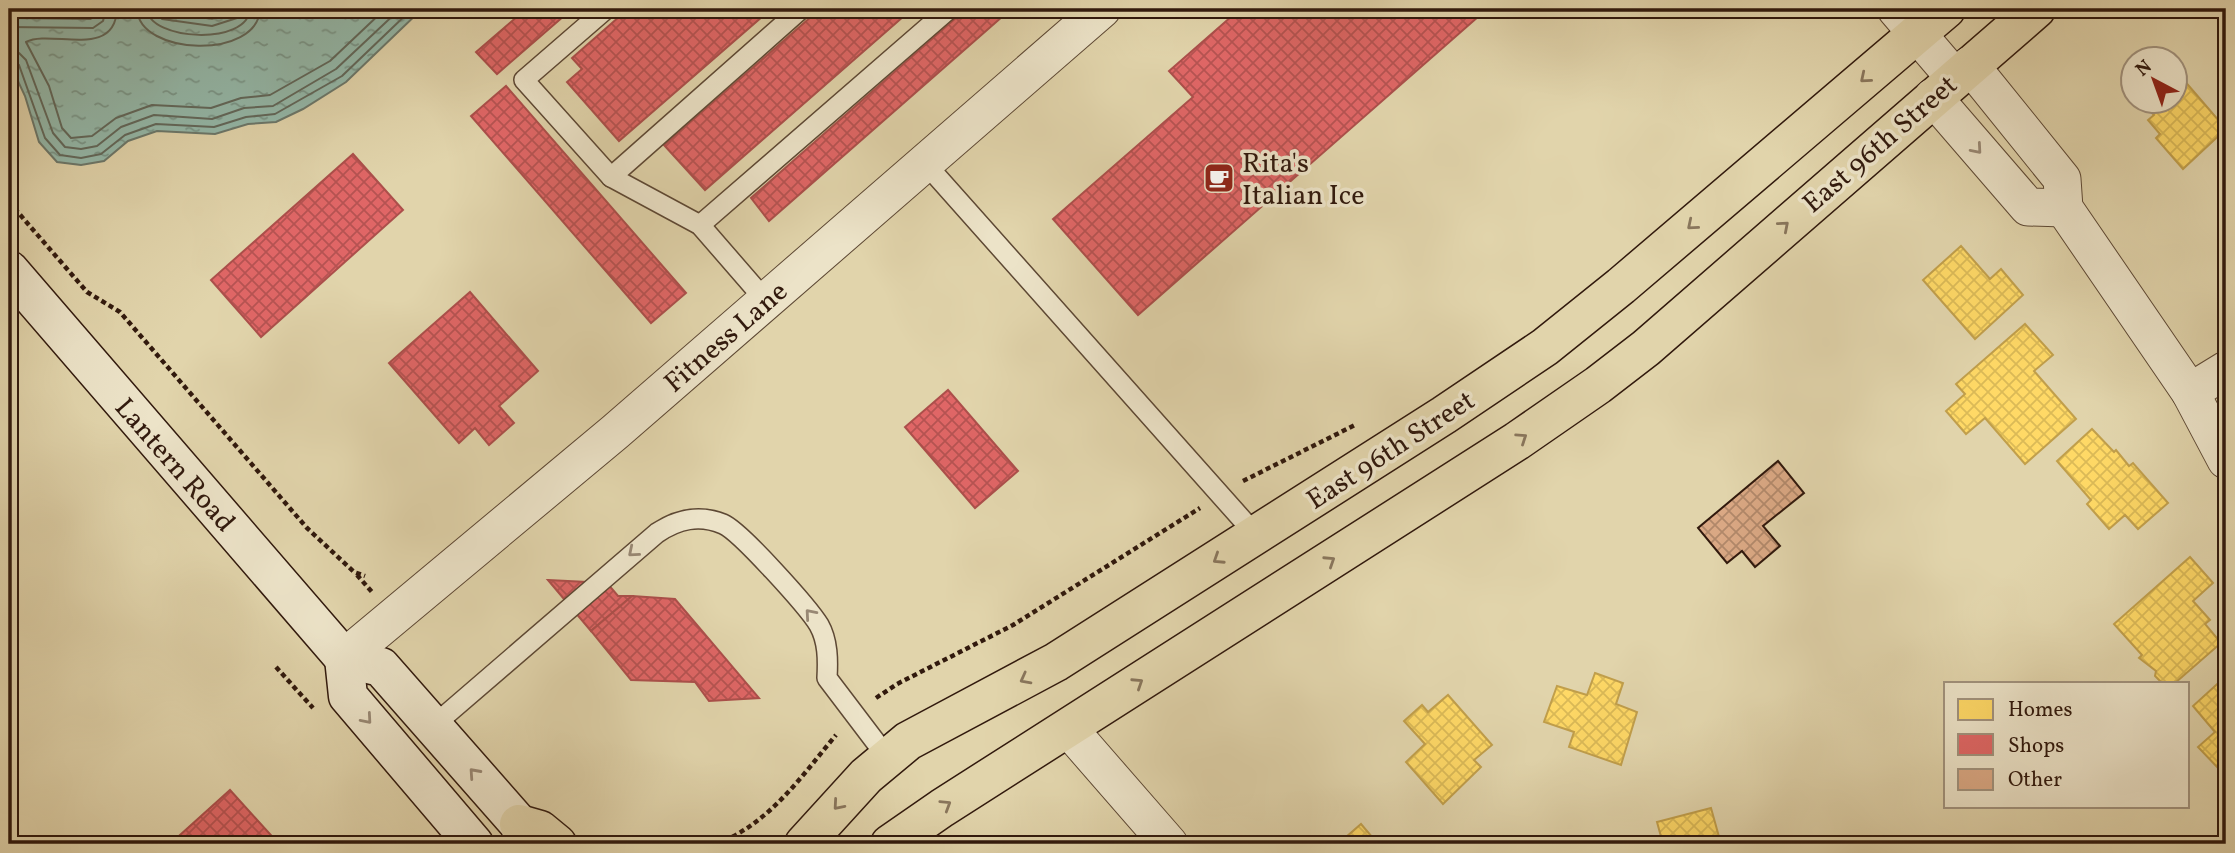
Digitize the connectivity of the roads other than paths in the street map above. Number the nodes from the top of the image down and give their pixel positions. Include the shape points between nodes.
1 (606, 9) edge
2 (801, 9) edge
3 (949, 9) edge
4 (1102, 9) edge
5 (1946, 9) edge
6 (2036, 9) edge
7 (1907, 21) edge
8 (1952, 80) junction
9 (925, 163) junction
10 (611, 177) junction
11 (2064, 208) junction
12 (700, 225) junction
13 (9, 270) edge
14 (766, 300) junction
15 (2226, 370) edge
16 (2190, 392) junction
17 (2226, 460) edge
18 (1256, 535) junction
19 (344, 658) junction
20 (433, 726) junction
21 (1068, 728) junction
22 (887, 757) junction
23 (522, 834) edge
24 (474, 844) edge
25 (557, 844) edge
26 (804, 844) edge
27 (890, 844) edge
28 (1169, 844) edge

1 - 10 lane via 524,80
2 - 10 lane
3 - 12 lane
4 - 9 street, Fitness Lane
5 - 7 main road, East 96th Street
6 - 8 main road, East 96th Street
7 - 8 street
7 -> 18 main road, East 96th Street via 1545,347
8 - 11 street via 2062,179
8 -> 11 street via 2028,207
21 -> 8 main road, East 96th Street via 1598,385
9 - 14 street, Fitness Lane
9 - 18 lane
10 - 12 lane
11 - 16 street
12 - 14 lane
13 - 19 street, Lantern Road
14 - 19 street, Fitness Lane
15 - 16 street
16 - 17 street
18 -> 22 main road, East 96th Street via 1056,662 944,720
19 - 20 street via 381,667
19 -> 24 street via 348,696
22 -> 20 lane via 827,678 828,658 819,624 733,529 698,518 684,519 657,533
23 -> 20 street
27 -> 21 main road, East 96th Street
21 - 28 street
22 -> 26 main road, East 96th Street
23 - 25 main road via 540,831

